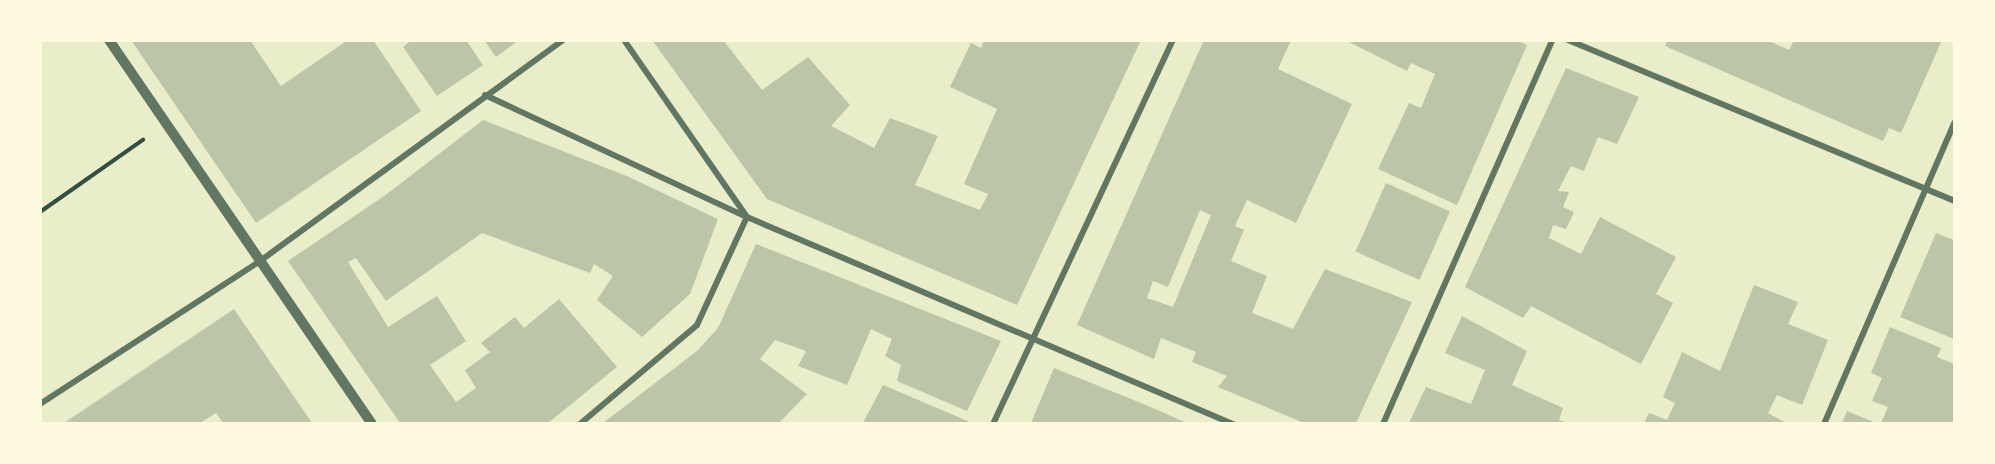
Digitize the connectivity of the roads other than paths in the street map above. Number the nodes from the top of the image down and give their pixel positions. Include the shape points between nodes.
1 (109, 40) edge
2 (563, 40) edge
3 (624, 40) edge
4 (1173, 40) edge
5 (1552, 40) edge
6 (1568, 40) edge
7 (485, 95) junction
8 (1954, 123) edge
9 (1927, 189) junction
10 (1954, 201) edge
11 (747, 218) junction
12 (260, 261) junction
13 (1031, 339) junction
14 (40, 404) edge
15 (372, 423) edge
16 (580, 423) edge
17 (993, 423) edge
18 (1233, 423) edge
19 (1383, 423) edge
20 (1824, 423) edge

1 - 12 street
2 - 7 street
3 - 11 street
4 - 13 street
5 - 19 street
6 - 9 street
7 - 11 street
7 - 12 street
8 - 9 street
9 - 10 street
9 - 20 street
11 - 13 street
11 - 16 street via 697,325
12 - 14 street
12 - 15 street
13 - 17 street
13 - 18 street

